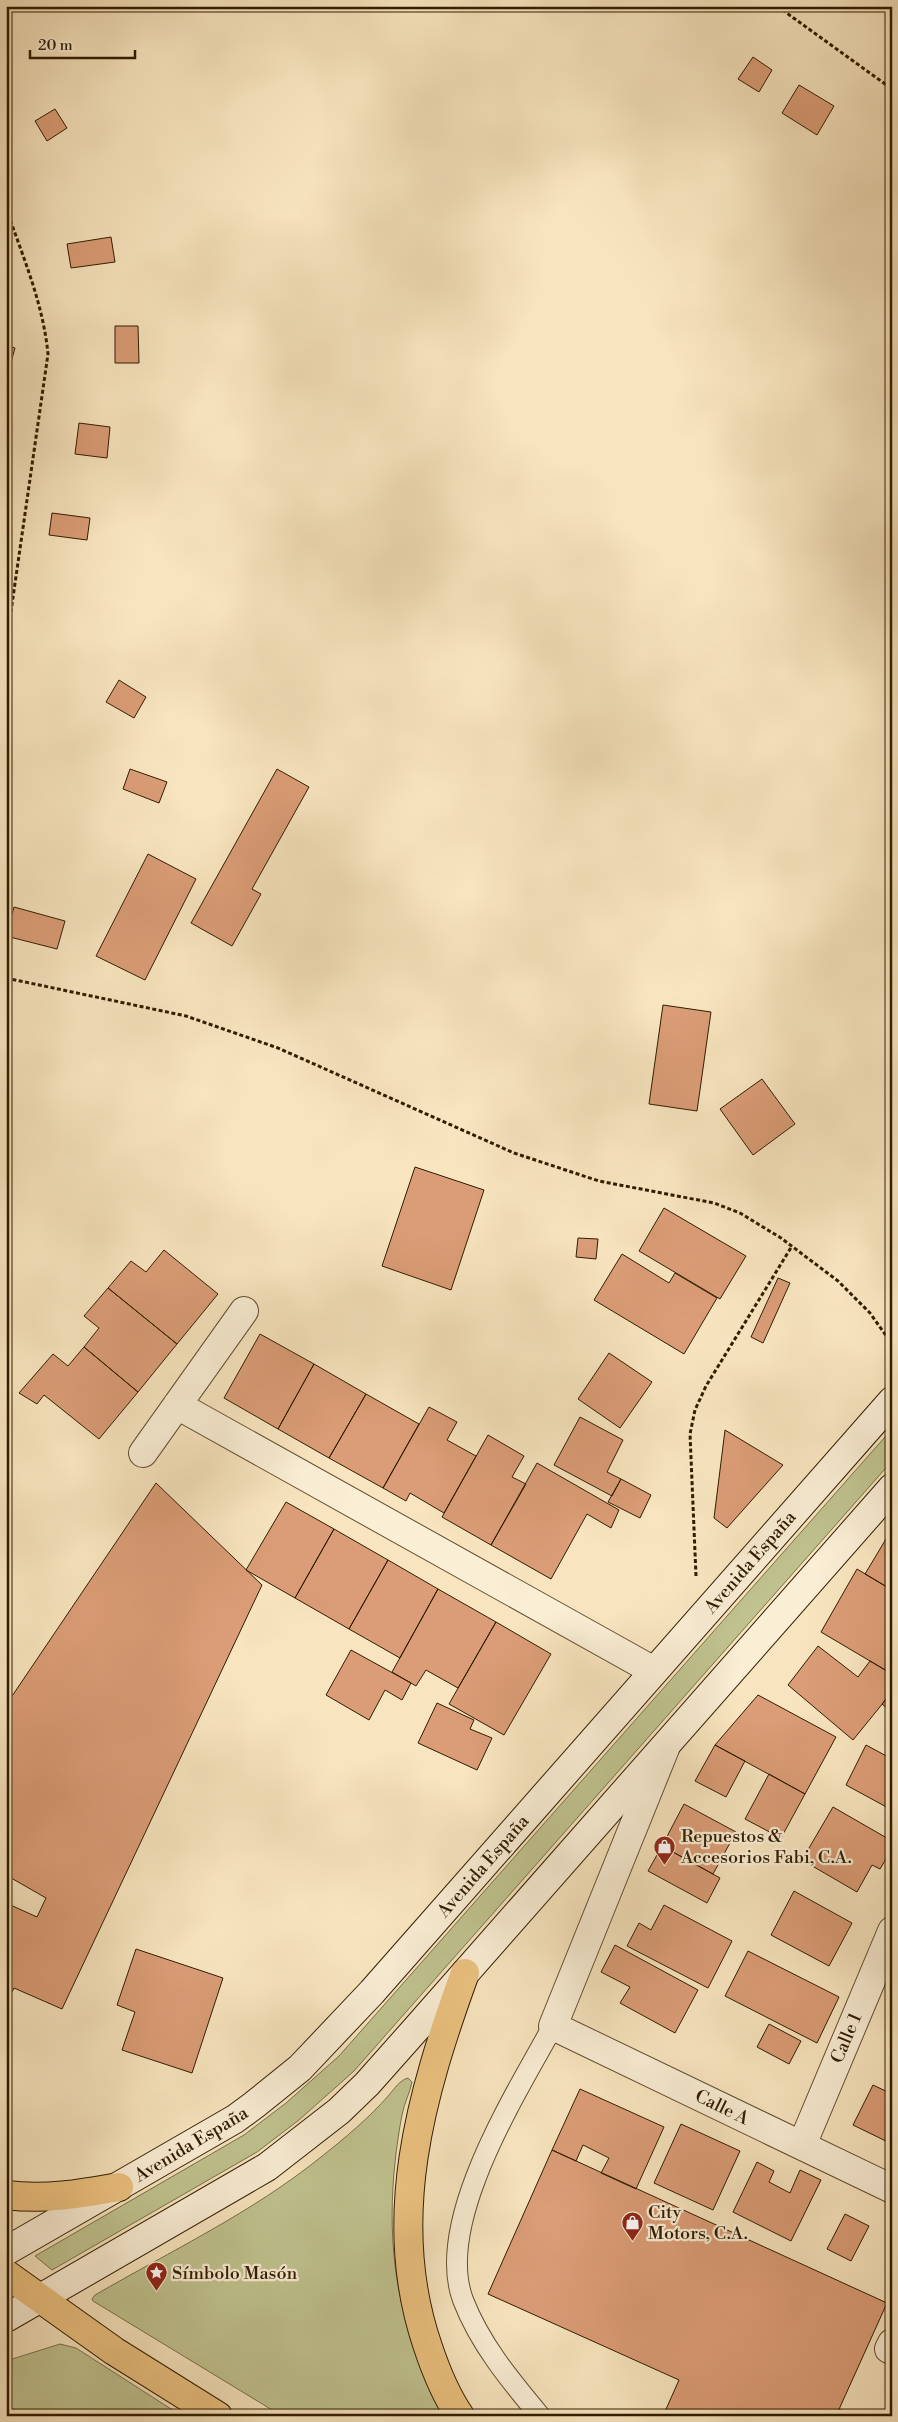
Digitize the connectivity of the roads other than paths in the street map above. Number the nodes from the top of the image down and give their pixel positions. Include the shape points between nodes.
1 (244, 1311) dead end
2 (892, 1401) edge
3 (177, 1405) junction
4 (143, 1453) dead end
5 (892, 1488) edge
6 (654, 1671) junction
7 (667, 1744) junction
8 (892, 1931) edge
9 (465, 1974) junction
10 (553, 2026) junction
11 (802, 2145) junction
12 (118, 2187) junction
13 (892, 2189) edge
14 (6, 2195) edge
15 (6, 2252) edge
16 (6, 2274) edge
17 (40, 2298) junction
18 (6, 2318) edge
19 (218, 2416) edge
20 (460, 2416) edge
21 (540, 2416) edge

1 - 3 main road
2 - 6 main road, Avenida España
3 - 4 main road
3 - 6 main road
5 - 7 main road
6 - 12 main road, Avenida España via 372,1992 300,2068 235,2119
7 - 9 main road
7 - 10 main road
8 - 11 main road, Calle 1
9 - 17 main road via 367,2084 289,2152
9 - 20 main road via 438,2046 418,2127 408,2193 407,2232 418,2320 436,2371
10 - 11 main road, Calle A
10 - 21 lane via 487,2153 461,2219 456,2262 463,2298 480,2336 511,2382
11 - 13 main road, Calle A
12 - 14 main road via 69,2197
12 - 15 main road, Avenida España
16 - 17 main road
17 - 18 main road
17 - 19 main road via 114,2351

